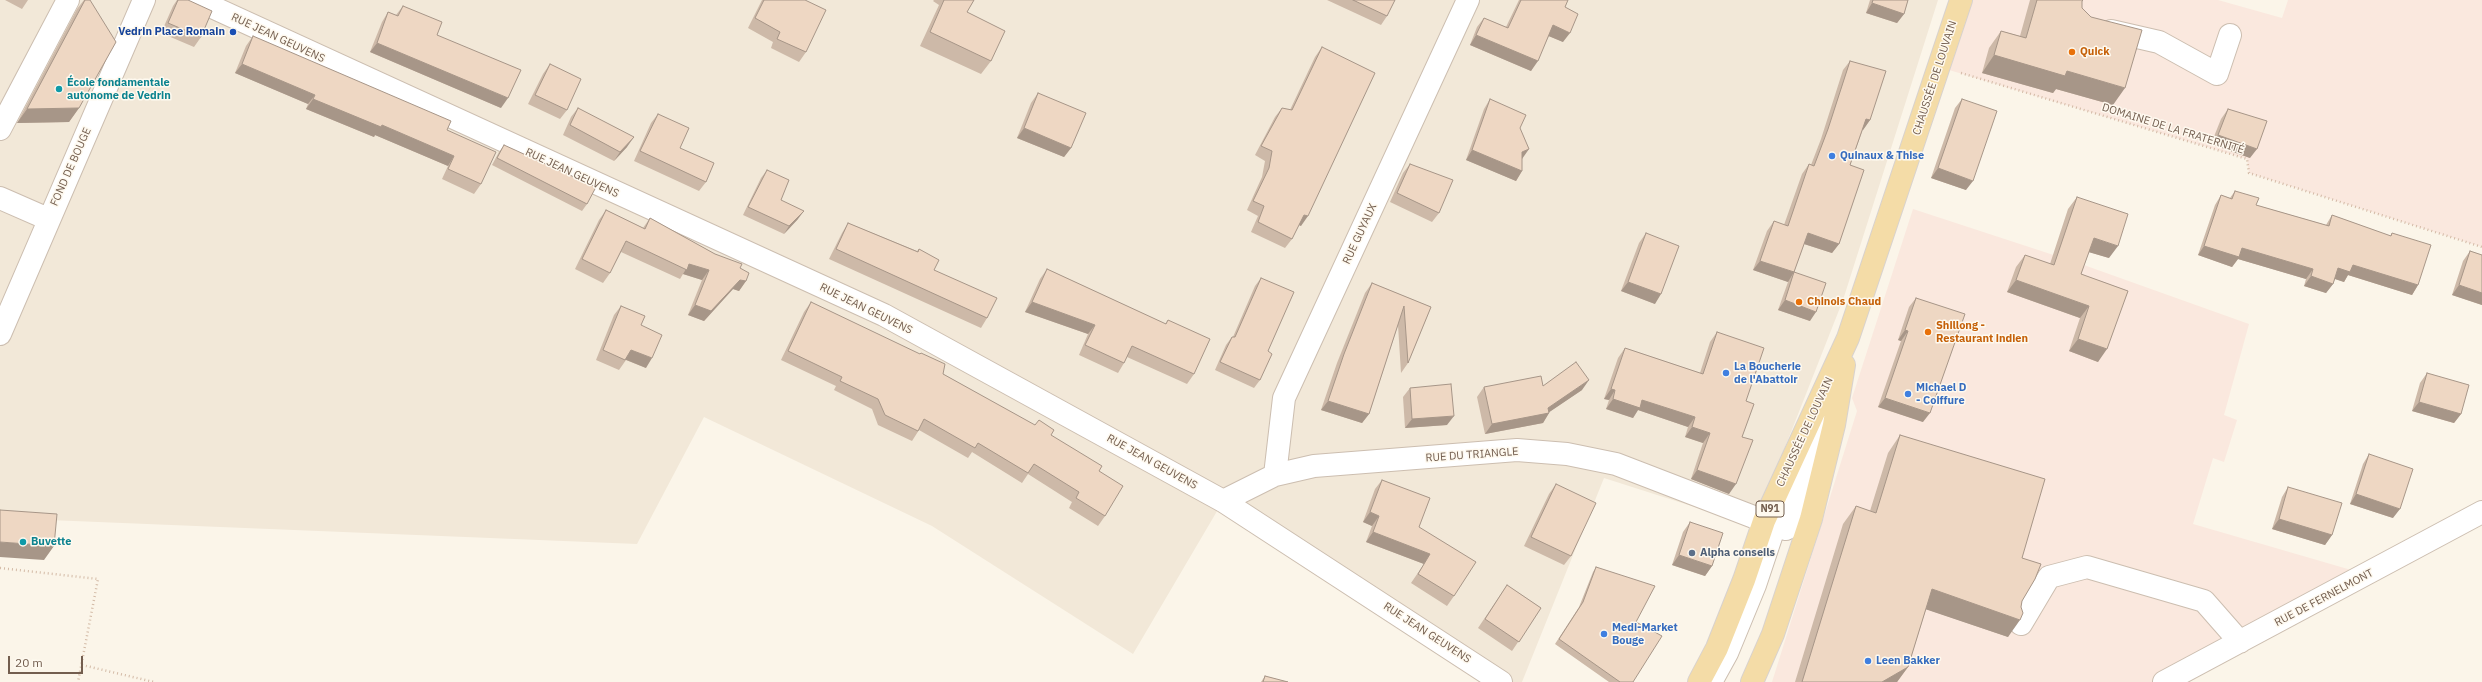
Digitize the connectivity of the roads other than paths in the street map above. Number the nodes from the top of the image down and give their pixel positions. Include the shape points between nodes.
1 (68, 0) edge
2 (144, 0) edge
3 (197, 0) edge
4 (1468, 0) edge
5 (1961, 0) edge
6 (2094, 26) edge
7 (2230, 35) dead end
8 (0, 129) edge
9 (0, 198) edge
10 (48, 219) junction
11 (0, 334) edge
12 (1848, 338) junction
13 (1275, 475) junction
14 (1223, 501) junction
15 (2482, 512) edge
16 (1764, 522) junction
17 (2021, 624) edge
18 (2240, 642) junction
19 (1501, 682) edge
20 (1699, 682) edge
21 (1711, 682) edge
22 (1723, 682) edge
23 (1752, 682) edge
24 (2164, 682) edge

1 - 8 street
2 - 10 street, FOND DE BOUGE
3 - 14 street, RUE JEAN GEUVENS via 884,315
4 - 13 street, RUE GUYAUX via 1284,398
5 - 12 main road, CHAUSSÉE DE LOUVAIN / N91
6 - 7 street via 2159,42 2217,74
9 - 10 street
10 - 11 street, FOND DE BOUGE
12 - 16 main road, CHAUSSÉE DE LOUVAIN / N91
12 - 21 street, CHAUSSÉE DE LOUVAIN via 1780,510 1755,585 1727,653
12 - 22 street via 1766,589 1736,659
12 - 23 main road, CHAUSSÉE DE LOUVAIN / N91 via 1834,425 1811,519 1773,634
13 - 14 street, RUE DU TRIANGLE
13 - 16 street, RUE DU TRIANGLE via 1314,466 1517,450 1566,454 1616,464
14 - 19 street, RUE JEAN GEUVENS
15 - 18 street, RUE DE FERNELMONT
16 - 20 main road, CHAUSSÉE DE LOUVAIN / N91 via 1728,621
17 - 18 street via 2048,577 2087,566 2204,601
18 - 24 street, RUE DE FERNELMONT

